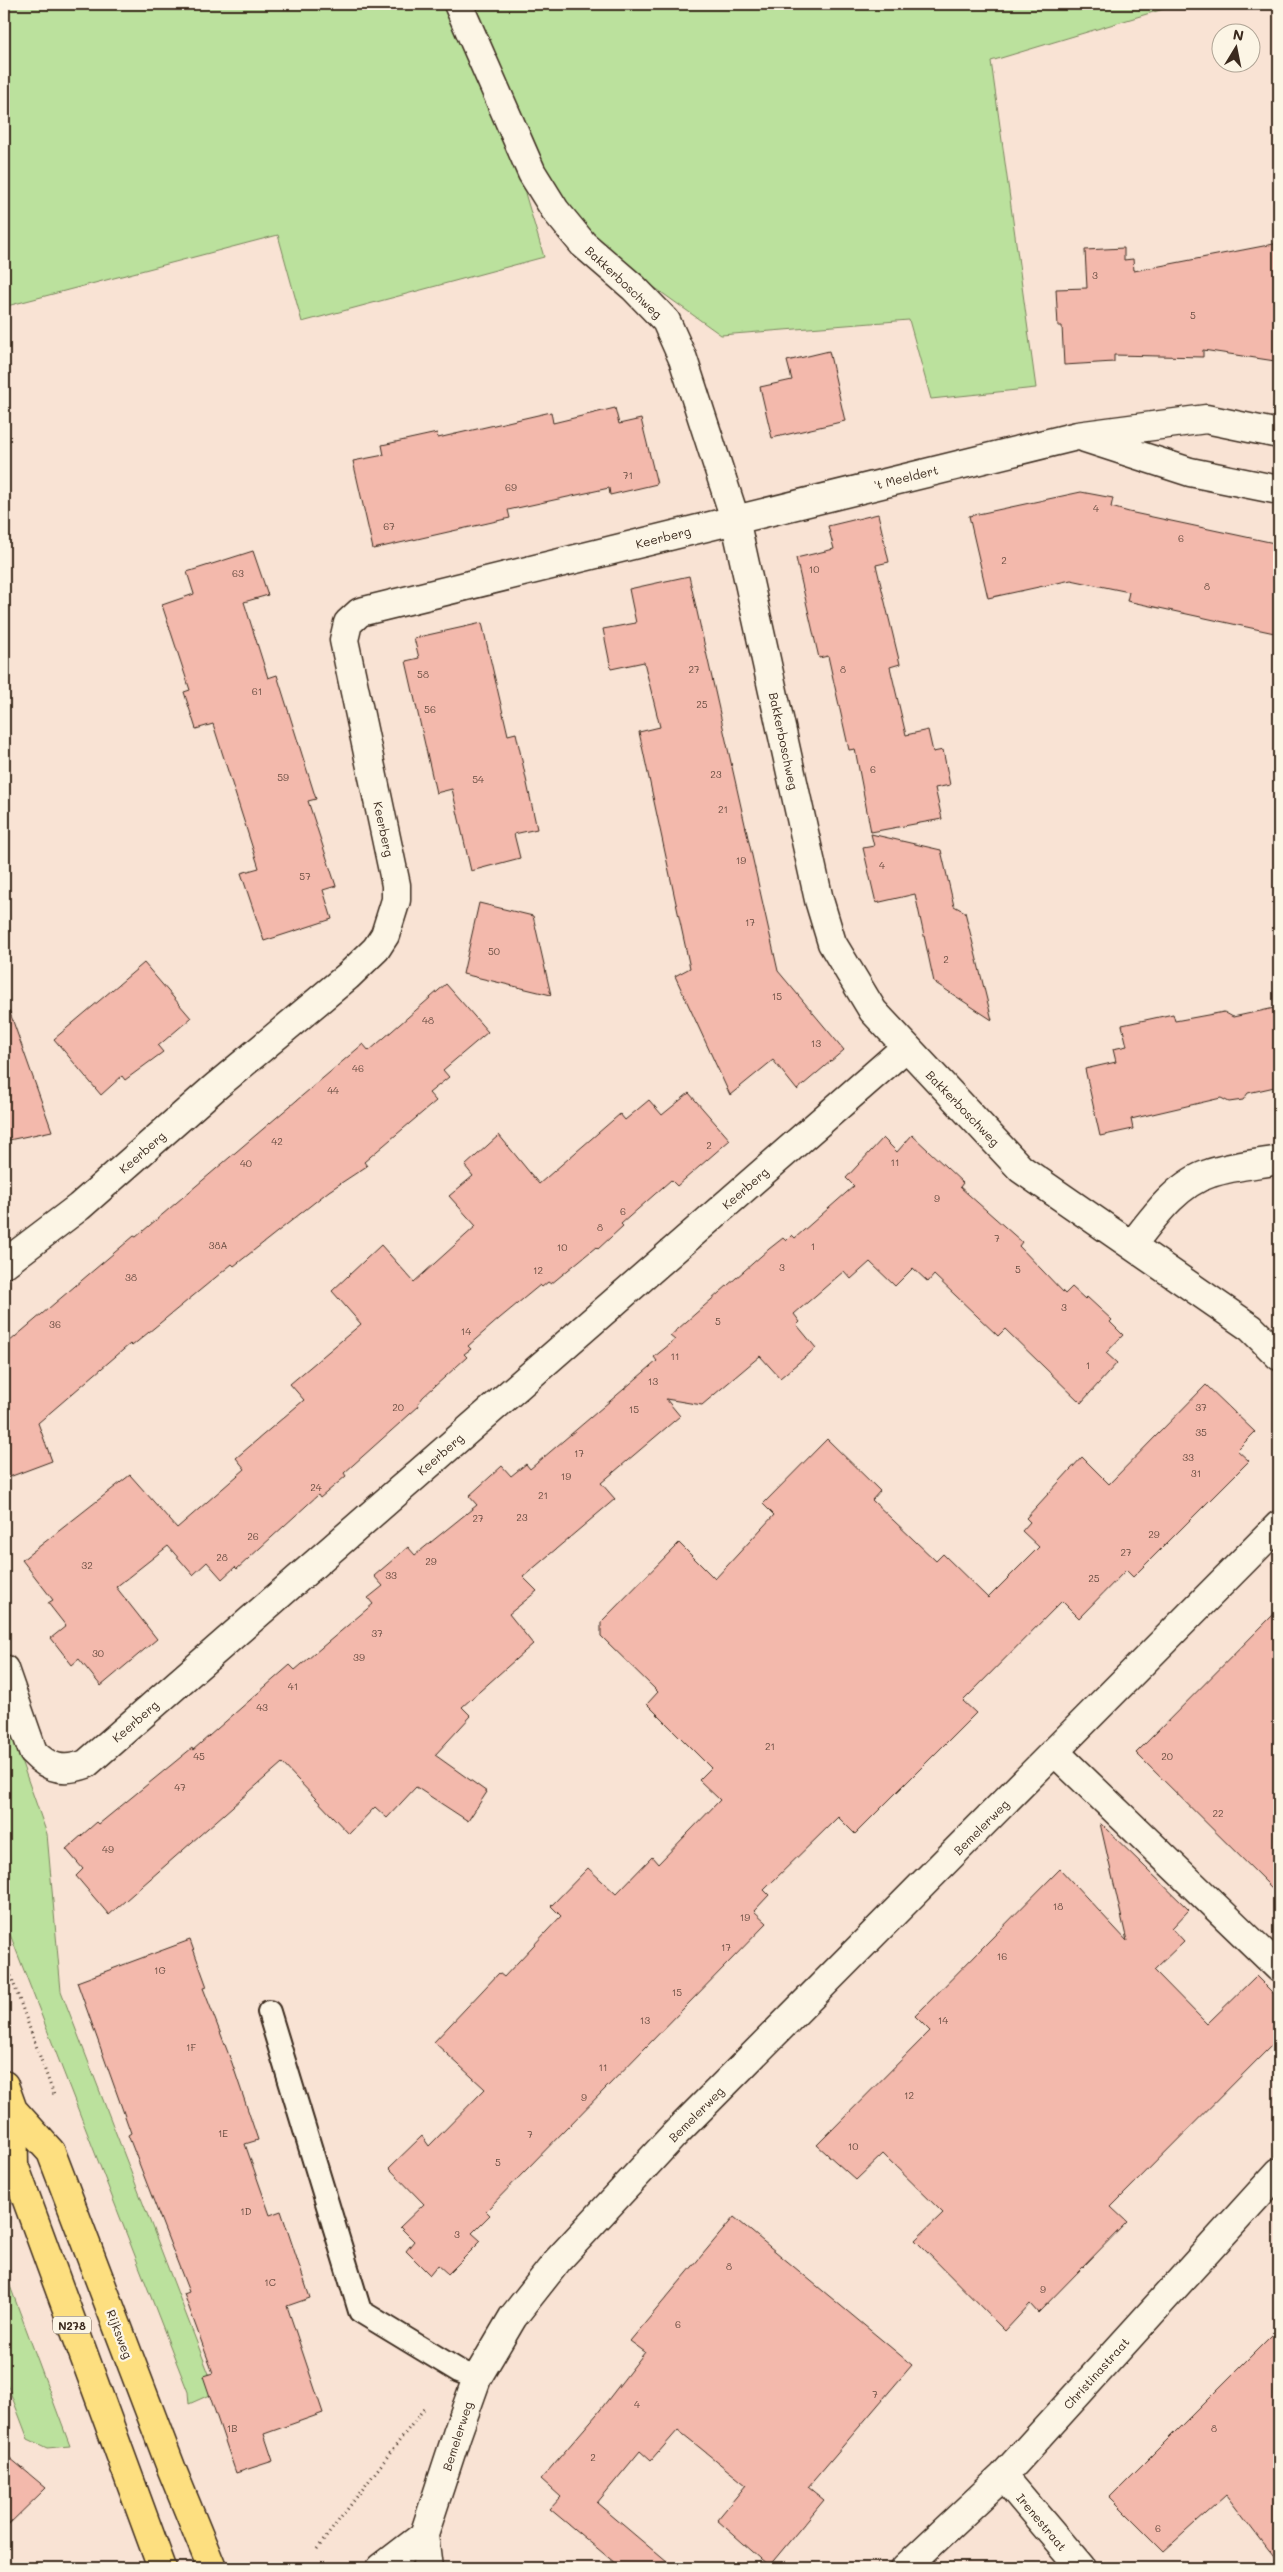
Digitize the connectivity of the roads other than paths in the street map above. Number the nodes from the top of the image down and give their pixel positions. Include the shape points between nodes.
1 (458, 4) edge
2 (1279, 434) edge
3 (1077, 436) junction
4 (1279, 490) edge
5 (735, 519) junction
6 (905, 1048) junction
7 (1279, 1160) edge
8 (1132, 1245) junction
9 (4, 1264) edge
10 (1279, 1356) edge
11 (1279, 1525) edge
12 (4, 1669) edge
13 (1055, 1752) junction
14 (1279, 1968) edge
15 (269, 2012) dead end
16 (4, 2085) edge
17 (13, 2110) junction
18 (1276, 2183) edge
19 (468, 2375) junction
20 (1003, 2476) junction
21 (424, 2535) junction
22 (400, 2564) edge
23 (162, 2568) edge
24 (212, 2568) edge
25 (428, 2568) edge
26 (905, 2568) edge
27 (1081, 2568) edge

1 - 5 street, Bakkerboschweg via 532,173 555,210 583,244 666,321 683,359
2 - 3 street, 't Meeldert via 1206,419
3 - 4 street via 1190,472
3 - 5 street, 't Meeldert
5 - 6 street, Bakkerboschweg via 808,850 832,943 873,1011
5 - 9 street, Keerberg via 360,612 348,623 344,640 396,885 396,900 385,935 376,949 348,976 79,1207
6 - 8 street, Bakkerboschweg via 1021,1169
6 - 12 street, Keerberg via 86,1764 56,1769 33,1752
7 - 8 street via 1210,1173 1181,1190 1159,1210
8 - 10 street, Bakkerboschweg via 1251,1328
11 - 13 street, Bemelerweg
13 - 14 street
13 - 19 street, Bemelerweg via 604,2209 558,2260
15 - 19 lane via 360,2311
16 - 17 main road, Rijksweg / N278
17 - 23 main road, Rijksweg / N278 via 14,2165
17 - 24 main road, Rijksweg / N278 via 52,2152
18 - 20 street, Christinastraat
19 - 21 street, Bemelerweg via 456,2434
20 - 26 street, Christinastraat
20 - 27 street, Irenestraat
21 - 22 street
21 - 25 street, Bemelerweg

